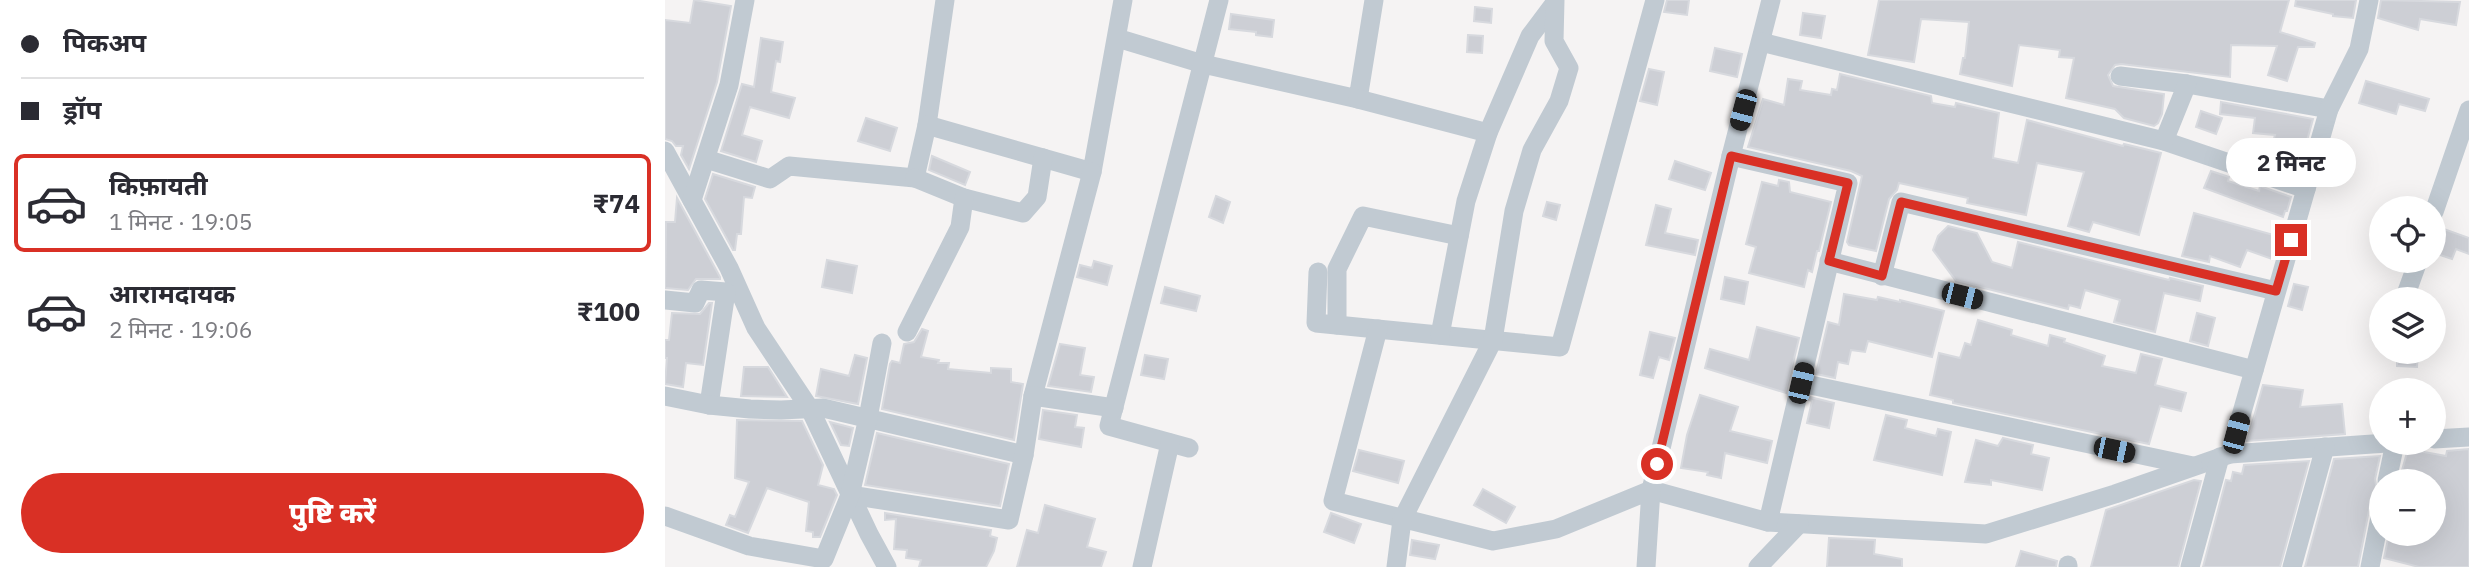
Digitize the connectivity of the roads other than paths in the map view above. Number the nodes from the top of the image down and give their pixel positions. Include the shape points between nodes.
1 (745, 0) edge
2 (945, 0) edge
3 (1123, 0) edge
4 (1219, 0) edge
5 (1374, 0) edge
6 (1654, 0) edge
7 (1771, 0) edge
8 (2369, 0) edge
9 (1554, 2) edge
10 (1117, 38) junction
11 (1761, 42) junction
12 (1203, 64) junction
13 (2120, 75) dead end
14 (2187, 84) junction
15 (1358, 99) junction
16 (2329, 109) junction
17 (2469, 110) edge
18 (927, 125) junction
19 (1488, 133) junction
20 (2164, 141) junction
21 (665, 151) edge
22 (1731, 156) junction
23 (1043, 158) junction
24 (706, 159) junction
25 (1092, 172) junction
26 (915, 178) junction
27 (2306, 190) junction
28 (2439, 196) edge
29 (964, 198) junction
30 (692, 200) junction
31 (1459, 236) junction
32 (1829, 261) junction
33 (729, 268) junction
34 (1318, 272) dead end
35 (1882, 276) junction
36 (2276, 291) junction
37 (726, 292) junction
38 (665, 300) edge
39 (1337, 325) junction
40 (1378, 329) junction
41 (907, 332) dead end
42 (1440, 335) junction
43 (1493, 340) junction
44 (882, 343) dead end
45 (2253, 370) junction
46 (1801, 383) junction
47 (665, 396) edge
48 (1033, 396) junction
49 (709, 405) junction
50 (1114, 408) junction
51 (810, 410) junction
52 (868, 418) junction
53 (2469, 437) edge
54 (2446, 438) edge
55 (2369, 444) edge
56 (2325, 447) junction
57 (1024, 455) junction
58 (2225, 456) junction
59 (2193, 466) junction
60 (1651, 490) junction
61 (850, 495) junction
62 (665, 516) edge
63 (1402, 520) junction
64 (1768, 522) junction
65 (1799, 524) junction
66 (2374, 546) edge
67 (1765, 566) edge
68 (887, 567) edge
69 (1142, 567) edge
70 (1396, 567) edge
71 (1646, 567) edge
72 (2190, 567) edge
73 (2292, 567) edge
74 (2370, 567) edge

1 - 24 street via 729,85
2 - 18 street
3 - 10 street
4 - 12 street
5 - 15 street
6 - 43 street via 1560,347
7 - 11 street
8 - 16 street via 2359,49
9 - 19 street via 1530,36
9 - 43 street via 1554,41 1569,68 1559,101 1532,150 1514,211
10 - 12 street
10 - 25 street
11 - 20 street
11 - 22 street
12 - 15 street
12 - 50 street
13 - 14 street
14 - 16 street
14 - 20 street
15 - 19 street
16 - 27 street
17 - 28 street
18 - 23 street
18 - 26 street
19 - 31 street
20 - 27 street
21 - 30 street
22 - 32 street via 1848,183
22 - 60 street
23 - 25 street
23 - 29 street via 1037,197 1023,213
24 - 26 street via 770,179 789,166
24 - 30 street
25 - 48 street
26 - 29 street
27 - 36 street
29 - 41 street via 960,228
30 - 33 street
31 - 39 street via 1363,216 1337,269
31 - 42 street
32 - 35 street
32 - 46 street
33 - 37 street
33 - 51 street via 756,328
34 - 39 street via 1316,323
35 - 36 street via 1901,202
35 - 45 street
36 - 45 street
37 - 38 street via 701,290 695,303
37 - 49 street
39 - 40 street
40 - 42 street
40 - 63 street via 1333,501
42 - 43 street
43 - 63 street
44 - 52 street
45 - 58 street
46 - 59 street
46 - 64 street
47 - 49 street
48 - 50 street
48 - 57 street
49 - 51 street
50 - 69 street via 1109,426 1180,445
51 - 52 street via 823,408
51 - 61 street
52 - 57 street
52 - 61 street
53 - 54 street
55 - 56 street
56 - 58 street
56 - 73 street
57 - 61 street via 1009,520
58 - 59 street
58 - 72 street
59 - 65 street via 1986,534
60 - 63 street via 1556,528 1493,541
60 - 64 street
60 - 71 street
61 - 62 street via 824,559 749,546
61 - 68 street
63 - 70 street
64 - 65 street
65 - 67 street
66 - 74 street

